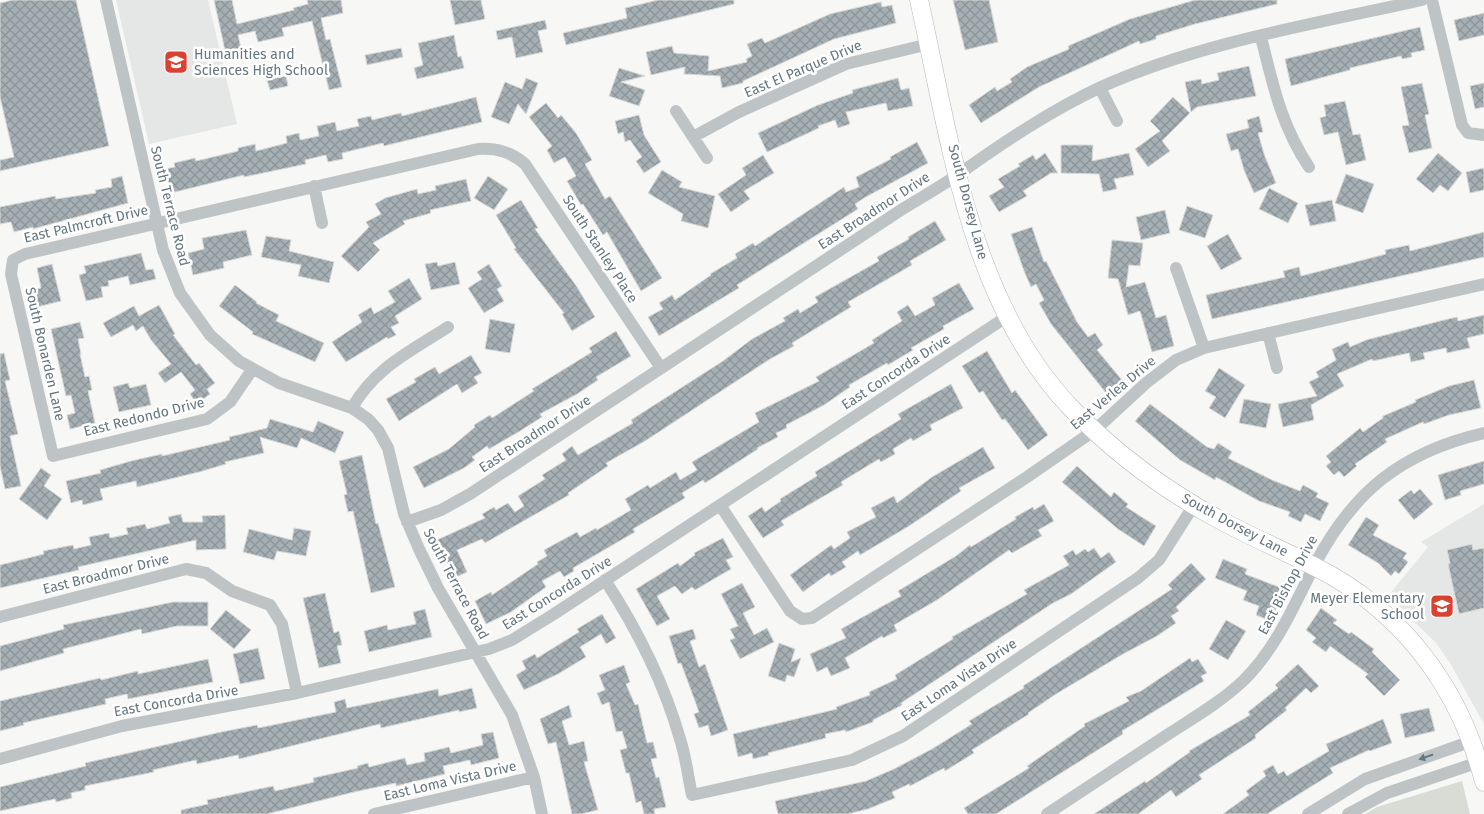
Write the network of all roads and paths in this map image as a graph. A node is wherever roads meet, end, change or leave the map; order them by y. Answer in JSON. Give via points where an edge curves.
{"nodes":[{"id":1,"x":106,"y":0,"type":"edge"},
{"id":2,"x":919,"y":0,"type":"edge"},
{"id":3,"x":1422,"y":0,"type":"edge"},
{"id":4,"x":1432,"y":0,"type":"edge"},
{"id":5,"x":1260,"y":37,"type":"junction"},
{"id":6,"x":929,"y":44,"type":"junction"},
{"id":7,"x":1100,"y":88,"type":"junction"},
{"id":8,"x":676,"y":111,"type":"dead end"},
{"id":9,"x":1117,"y":121,"type":"dead end"},
{"id":10,"x":1484,"y":134,"type":"edge"},
{"id":11,"x":693,"y":136,"type":"junction"},
{"id":12,"x":508,"y":152,"type":"joint"},
{"id":13,"x":707,"y":158,"type":"dead end"},
{"id":14,"x":1309,"y":167,"type":"dead end"},
{"id":15,"x":958,"y":175,"type":"junction"},
{"id":16,"x":314,"y":186,"type":"junction"},
{"id":17,"x":157,"y":223,"type":"junction"},
{"id":18,"x":322,"y":223,"type":"dead end"},
{"id":19,"x":13,"y":260,"type":"joint"},
{"id":20,"x":1176,"y":268,"type":"dead end"},
{"id":21,"x":1484,"y":284,"type":"edge"},
{"id":22,"x":1008,"y":316,"type":"junction"},
{"id":23,"x":448,"y":327,"type":"dead end"},
{"id":24,"x":1268,"y":333,"type":"junction"},
{"id":25,"x":1204,"y":348,"type":"junction"},
{"id":26,"x":660,"y":368,"type":"junction"},
{"id":27,"x":1277,"y":368,"type":"dead end"},
{"id":28,"x":252,"y":370,"type":"junction"},
{"id":29,"x":352,"y":408,"type":"junction"},
{"id":30,"x":1095,"y":430,"type":"junction"},
{"id":31,"x":1484,"y":433,"type":"edge"},
{"id":32,"x":53,"y":456,"type":"joint"},
{"id":33,"x":720,"y":505,"type":"junction"},
{"id":34,"x":1194,"y":505,"type":"junction"},
{"id":35,"x":407,"y":522,"type":"junction"},
{"id":36,"x":1314,"y":567,"type":"junction"},
{"id":37,"x":605,"y":580,"type":"junction"},
{"id":38,"x":0,"y":617,"type":"edge"},
{"id":39,"x":476,"y":652,"type":"junction"},
{"id":40,"x":297,"y":693,"type":"junction"},
{"id":41,"x":1472,"y":741,"type":"junction"},
{"id":42,"x":0,"y":759,"type":"edge"},
{"id":43,"x":1479,"y":762,"type":"junction"},
{"id":44,"x":534,"y":777,"type":"junction"},
{"id":45,"x":1484,"y":782,"type":"edge"},
{"id":46,"x":390,"y":812,"type":"edge"},
{"id":47,"x":374,"y":814,"type":"edge"},
{"id":48,"x":542,"y":814,"type":"edge"},
{"id":49,"x":1047,"y":814,"type":"edge"},
{"id":50,"x":1308,"y":814,"type":"edge"},
{"id":51,"x":1348,"y":814,"type":"edge"}],
"edges":[{"from":1,"to":17,"type":"street","name":"South Terrace Road"},
{"from":2,"to":6,"type":"street","name":"South Dorsey Lane"},
{"from":3,"to":5,"type":"street","name":"East Broadmor Drive"},
{"from":4,"to":10,"type":"street","via":[[1460,120],[1468,133]]},
{"from":5,"to":7,"type":"street","name":"East Broadmor Drive","via":[[1172,60]]},
{"from":5,"to":14,"type":"street","via":[[1282,118]]},
{"from":6,"to":11,"type":"street","name":"East El Parque Drive","via":[[846,64]]},
{"from":6,"to":15,"type":"street","name":"South Dorsey Lane"},
{"from":7,"to":9,"type":"street"},
{"from":7,"to":15,"type":"street","name":"East Broadmor Drive","via":[[1030,126]]},
{"from":8,"to":11,"type":"street"},
{"from":11,"to":13,"type":"street"},
{"from":12,"to":16,"type":"street","name":"East Palmcroft Drive","via":[[478,149]]},
{"from":12,"to":26,"type":"street","name":"South Stanley Place","via":[[531,172]]},
{"from":15,"to":22,"type":"street","name":"South Dorsey Lane","via":[[978,247]]},
{"from":15,"to":26,"type":"street","name":"East Broadmor Drive"},
{"from":16,"to":17,"type":"street","name":"East Palmcroft Drive"},
{"from":16,"to":18,"type":"street"},
{"from":17,"to":19,"type":"street","name":"East Palmcroft Drive","via":[[25,254]]},
{"from":17,"to":28,"type":"street","name":"South Terrace Road","via":[[168,265],[187,306],[218,344]]},
{"from":19,"to":32,"type":"street","name":"South Bonarden Lane","via":[[11,274]]},
{"from":20,"to":25,"type":"street"},
{"from":21,"to":24,"type":"street","name":"East Verlea Drive"},
{"from":22,"to":30,"type":"street","name":"South Dorsey Lane","via":[[1052,384]]},
{"from":22,"to":33,"type":"street","name":"East Concorda Drive"},
{"from":23,"to":29,"type":"street","via":[[378,374],[366,385]]},
{"from":24,"to":25,"type":"street","name":"East Verlea Drive"},
{"from":24,"to":27,"type":"street"},
{"from":25,"to":30,"type":"street","name":"East Verlea Drive","via":[[1176,360]]},
{"from":26,"to":35,"type":"street","name":"East Broadmor Drive","via":[[461,500]]},
{"from":28,"to":29,"type":"street","name":"South Terrace Road","via":[[279,383]]},
{"from":28,"to":32,"type":"street","name":"East Redondo Drive","via":[[230,402],[207,419]]},
{"from":29,"to":35,"type":"street","name":"South Terrace Road","via":[[373,424],[385,442]]},
{"from":30,"to":33,"type":"street","name":"East Verlea Drive","via":[[817,616],[802,619],[790,611]]},
{"from":30,"to":34,"type":"street","name":"South Dorsey Lane","via":[[1136,467]]},
{"from":31,"to":36,"type":"street","name":"East Bishop Drive","via":[[1432,448],[1384,476],[1351,508]]},
{"from":33,"to":37,"type":"street","name":"East Concorda Drive"},
{"from":34,"to":36,"type":"street","name":"South Dorsey Lane"},
{"from":34,"to":37,"type":"street","name":"East Loma Vista Drive","via":[[1160,560],[1138,578],[903,736],[852,760],[692,795],[681,740],[661,686],[635,631]]},
{"from":35,"to":39,"type":"street","name":"South Terrace Road","via":[[438,588]]},
{"from":36,"to":41,"type":"street","name":"South Dorsey Lane","via":[[1355,590],[1404,633],[1441,679],[1458,707]]},
{"from":36,"to":49,"type":"street","name":"East Bishop Drive","via":[[1278,639],[1244,680],[1209,708]]},
{"from":37,"to":39,"type":"street","name":"East Concorda Drive","via":[[522,635],[500,646]]},
{"from":38,"to":40,"type":"street","name":"East Broadmor Drive","via":[[186,569],[206,573],[232,591],[270,605],[282,624]]},
{"from":39,"to":40,"type":"street","name":"East Concorda Drive"},
{"from":39,"to":44,"type":"street","name":"South Terrace Road","via":[[512,715]]},
{"from":40,"to":42,"type":"street","name":"East Concorda Drive","via":[[144,721]]},
{"from":41,"to":43,"type":"street","name":"South Dorsey Lane"},
{"from":41,"to":50,"type":"street","one_way":true,"via":[[1365,779]]},
{"from":43,"to":45,"type":"street","name":"South Dorsey Lane"},
{"from":43,"to":51,"type":"street","via":[[1387,794]]},
{"from":44,"to":46,"type":"street","name":"East Loma Vista Drive"},
{"from":44,"to":48,"type":"street","name":"South Terrace Road"},
{"from":46,"to":47,"type":"street","name":"East Loma Vista Drive"}]}
